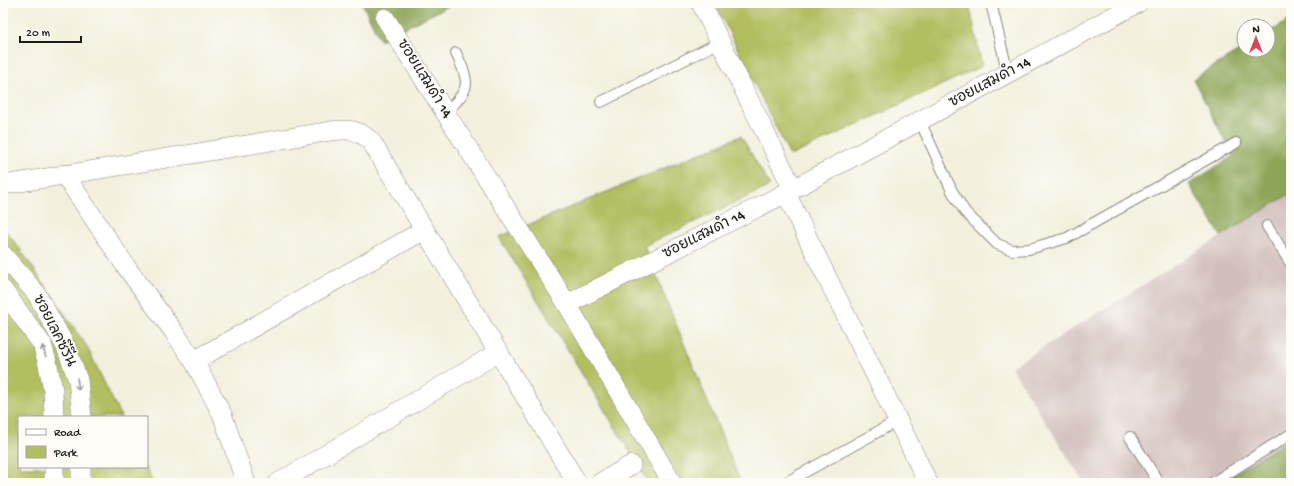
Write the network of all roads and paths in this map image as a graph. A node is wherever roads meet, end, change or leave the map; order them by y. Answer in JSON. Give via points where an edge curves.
{"nodes":[{"id":1,"x":701,"y":3,"type":"edge"},
{"id":2,"x":991,"y":3,"type":"edge"},
{"id":3,"x":1138,"y":3,"type":"edge"},
{"id":4,"x":385,"y":18,"type":"dead end"},
{"id":5,"x":720,"y":42,"type":"junction"},
{"id":6,"x":456,"y":53,"type":"dead end"},
{"id":7,"x":1008,"y":74,"type":"junction"},
{"id":8,"x":601,"y":102,"type":"dead end"},
{"id":9,"x":446,"y":114,"type":"junction"},
{"id":10,"x":920,"y":120,"type":"junction"},
{"id":11,"x":1236,"y":143,"type":"dead end"},
{"id":12,"x":64,"y":174,"type":"junction"},
{"id":13,"x":3,"y":185,"type":"edge"},
{"id":14,"x":790,"y":191,"type":"junction"},
{"id":15,"x":1267,"y":226,"type":"dead end"},
{"id":16,"x":424,"y":230,"type":"junction"},
{"id":17,"x":3,"y":255,"type":"edge"},
{"id":18,"x":1291,"y":264,"type":"edge"},
{"id":19,"x":3,"y":290,"type":"edge"},
{"id":20,"x":567,"y":304,"type":"junction"},
{"id":21,"x":499,"y":352,"type":"junction"},
{"id":22,"x":194,"y":361,"type":"junction"},
{"id":23,"x":54,"y":416,"type":"edge"},
{"id":24,"x":82,"y":416,"type":"edge"},
{"id":25,"x":899,"y":420,"type":"junction"},
{"id":26,"x":1291,"y":434,"type":"edge"},
{"id":27,"x":1130,"y":437,"type":"dead end"},
{"id":28,"x":631,"y":465,"type":"dead end"},
{"id":29,"x":54,"y":468,"type":"edge"},
{"id":30,"x":81,"y":468,"type":"edge"},
{"id":31,"x":54,"y":483,"type":"edge"},
{"id":32,"x":81,"y":483,"type":"edge"},
{"id":33,"x":246,"y":483,"type":"edge"},
{"id":34,"x":278,"y":483,"type":"edge"},
{"id":35,"x":577,"y":483,"type":"edge"},
{"id":36,"x":600,"y":483,"type":"edge"},
{"id":37,"x":672,"y":483,"type":"edge"},
{"id":38,"x":785,"y":483,"type":"edge"},
{"id":39,"x":928,"y":483,"type":"edge"},
{"id":40,"x":1159,"y":483,"type":"edge"},
{"id":41,"x":1212,"y":483,"type":"edge"}],
"edges":[{"from":1,"to":5,"type":"street"},
{"from":2,"to":7,"type":"lane"},
{"from":3,"to":7,"type":"street","name":"ซอยแสมดำ 14"},
{"from":4,"to":9,"type":"street","name":"ซอยแสมดำ 14"},
{"from":5,"to":8,"type":"lane"},
{"from":5,"to":14,"type":"street"},
{"from":6,"to":9,"type":"lane","via":[[465,74],[466,85],[463,95]]},
{"from":7,"to":10,"type":"street","name":"ซอยแสมดำ 14"},
{"from":9,"to":20,"type":"street","name":"ซอยแสมดำ 14"},
{"from":10,"to":11,"type":"lane","via":[[952,191],[965,212],[997,244],[1012,250],[1030,249],[1067,238]]},
{"from":10,"to":14,"type":"street","name":"ซอยแสมดำ 14"},
{"from":12,"to":13,"type":"street"},
{"from":12,"to":16,"type":"street","via":[[347,130],[361,133],[371,141]]},
{"from":12,"to":22,"type":"street"},
{"from":14,"to":20,"type":"street","name":"ซอยแสมดำ 14"},
{"from":14,"to":25,"type":"street","via":[[817,257]]},
{"from":15,"to":18,"type":"lane"},
{"from":16,"to":21,"type":"street"},
{"from":16,"to":22,"type":"street"},
{"from":17,"to":24,"type":"street","name":"ซอยเลคซีรีน","one_way":true,"via":[[36,293],[66,347],[78,380]]},
{"from":23,"to":19,"type":"street","name":"ซอยเลคซีรีน","one_way":true,"via":[[53,390],[42,344]]},
{"from":20,"to":37,"type":"street"},
{"from":21,"to":34,"type":"street"},
{"from":21,"to":35,"type":"street"},
{"from":22,"to":33,"type":"street","via":[[222,414]]},
{"from":25,"to":38,"type":"lane"},
{"from":25,"to":39,"type":"street"},
{"from":26,"to":41,"type":"lane"},
{"from":27,"to":40,"type":"lane"},
{"from":28,"to":36,"type":"street"},
{"from":29,"to":31,"type":"street"},
{"from":30,"to":32,"type":"street"}]}
